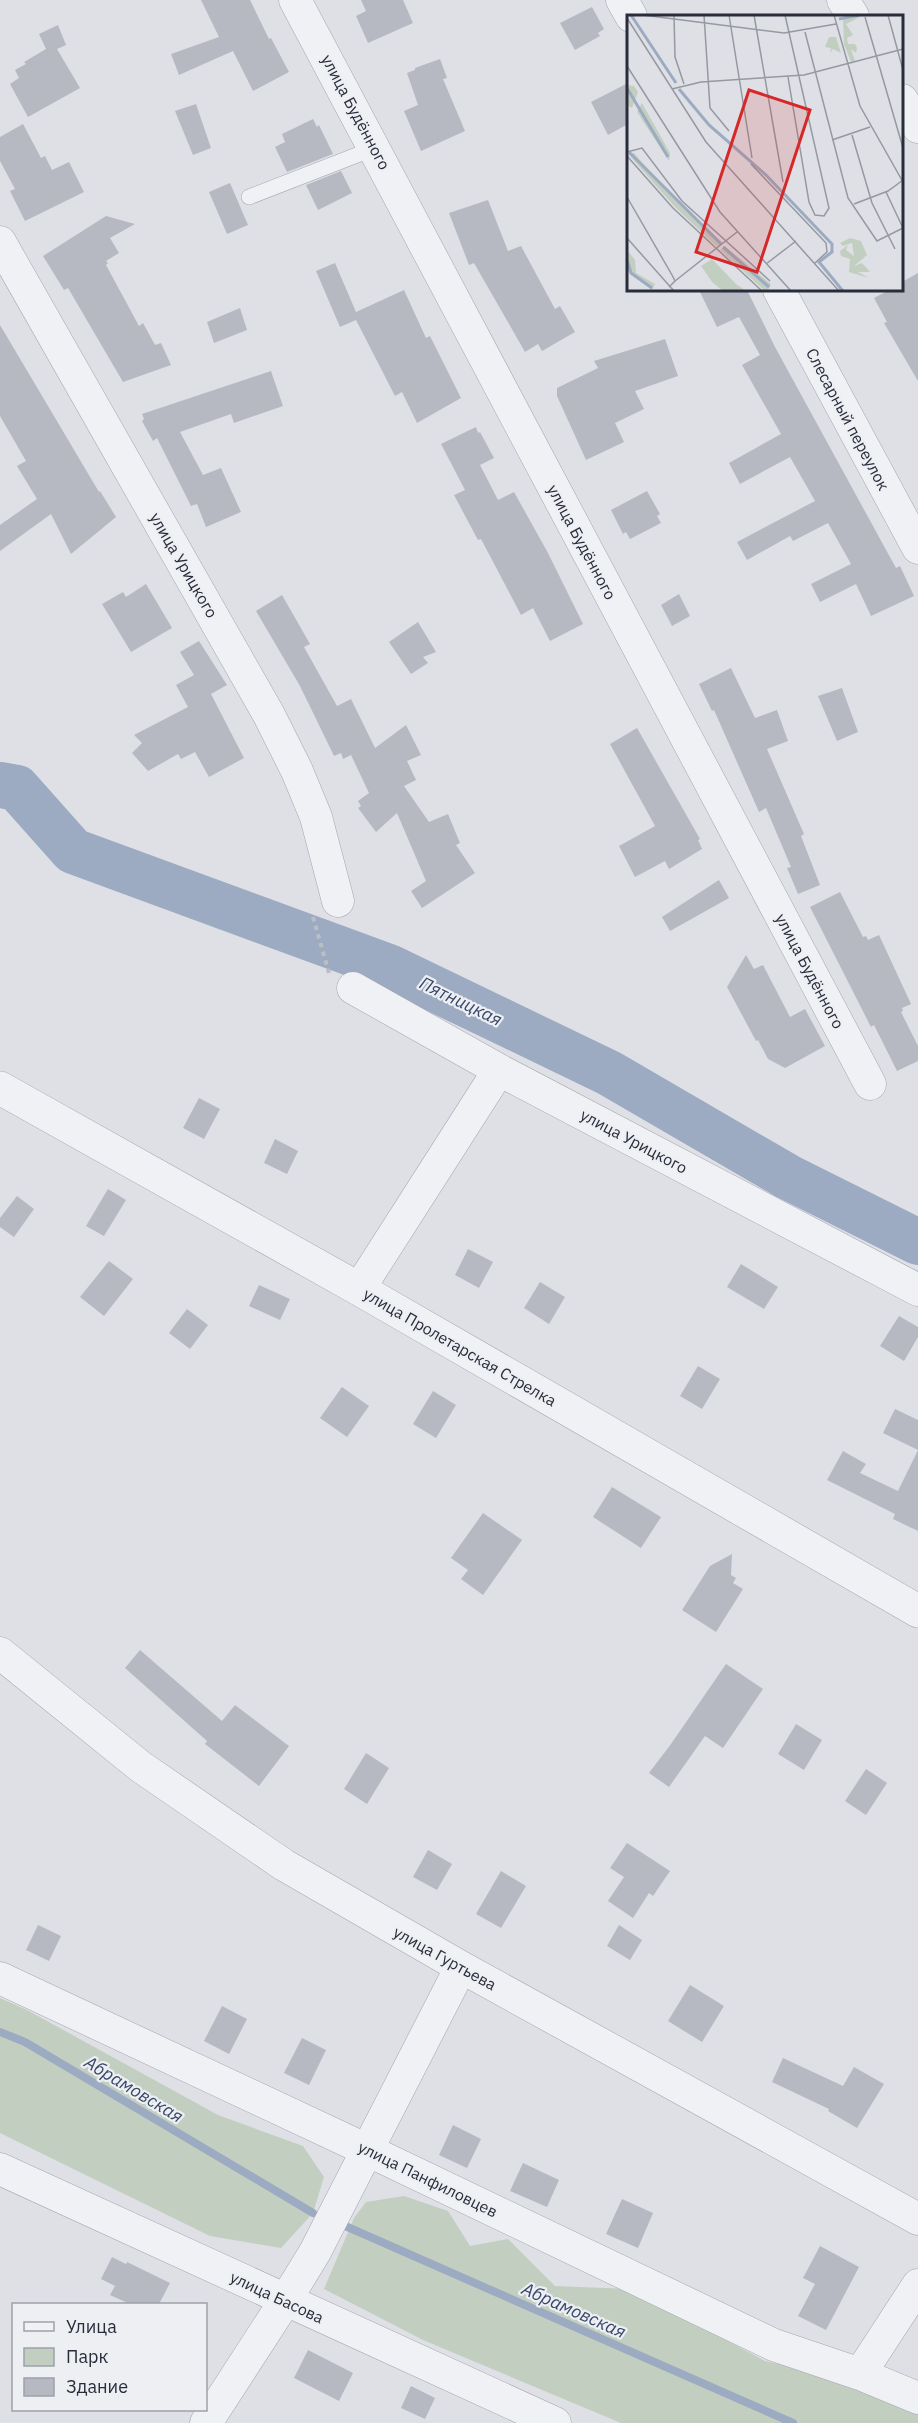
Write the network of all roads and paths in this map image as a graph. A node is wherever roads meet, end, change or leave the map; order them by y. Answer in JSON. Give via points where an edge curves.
{"nodes":[{"id":1,"x":295,"y":0,"type":"edge"},
{"id":2,"x":622,"y":0,"type":"edge"},
{"id":3,"x":843,"y":0,"type":"edge"},
{"id":4,"x":630,"y":15,"type":"edge"},
{"id":5,"x":852,"y":15,"type":"edge"},
{"id":6,"x":903,"y":101,"type":"edge"},
{"id":7,"x":918,"y":127,"type":"edge"},
{"id":8,"x":375,"y":148,"type":"junction"},
{"id":9,"x":249,"y":197,"type":"dead end"},
{"id":10,"x":0,"y":242,"type":"edge"},
{"id":11,"x":780,"y":291,"type":"edge"},
{"id":12,"x":918,"y":548,"type":"edge"},
{"id":13,"x":338,"y":901,"type":"dead end"},
{"id":14,"x":353,"y":988,"type":"dead end"},
{"id":15,"x":499,"y":1070,"type":"junction"},
{"id":16,"x":870,"y":1084,"type":"dead end"},
{"id":17,"x":0,"y":1088,"type":"edge"},
{"id":18,"x":359,"y":1289,"type":"junction"},
{"id":19,"x":918,"y":1290,"type":"edge"},
{"id":20,"x":918,"y":1611,"type":"edge"},
{"id":21,"x":0,"y":1653,"type":"edge"},
{"id":22,"x":461,"y":1967,"type":"junction"},
{"id":23,"x":0,"y":1978,"type":"edge"},
{"id":24,"x":367,"y":2150,"type":"junction"},
{"id":25,"x":0,"y":2169,"type":"edge"},
{"id":26,"x":918,"y":2219,"type":"edge"},
{"id":27,"x":918,"y":2285,"type":"edge"},
{"id":28,"x":285,"y":2301,"type":"junction"},
{"id":29,"x":860,"y":2374,"type":"junction"},
{"id":30,"x":918,"y":2398,"type":"edge"},
{"id":31,"x":206,"y":2423,"type":"edge"},
{"id":32,"x":555,"y":2423,"type":"edge"}],
"edges":[{"from":1,"to":8,"type":"street","name":"улица Будённого"},
{"from":2,"to":4,"type":"street"},
{"from":3,"to":5,"type":"street"},
{"from":6,"to":7,"type":"street"},
{"from":8,"to":9,"type":"lane"},
{"from":8,"to":16,"type":"street","name":"улица Будённого"},
{"from":10,"to":13,"type":"street","name":"улица Урицкого","via":[[269,715],[316,817]]},
{"from":11,"to":12,"type":"street","name":"Слесарный переулок"},
{"from":14,"to":15,"type":"street","name":"улица Урицкого"},
{"from":15,"to":18,"type":"street"},
{"from":15,"to":19,"type":"street","name":"улица Урицкого"},
{"from":17,"to":18,"type":"street","name":"улица Пролетарская Стрелка"},
{"from":18,"to":20,"type":"street","name":"улица Пролетарская Стрелка"},
{"from":21,"to":22,"type":"street","name":"улица Гуртьева","via":[[141,1767],[210,1816],[284,1865]]},
{"from":22,"to":24,"type":"street"},
{"from":22,"to":26,"type":"street","name":"улица Гуртьева"},
{"from":23,"to":24,"type":"street","name":"улица Панфиловцев"},
{"from":24,"to":28,"type":"street"},
{"from":24,"to":29,"type":"street","name":"улица Панфиловцев","via":[[774,2345]]},
{"from":25,"to":28,"type":"street","name":"улица Басова"},
{"from":27,"to":29,"type":"street"},
{"from":28,"to":31,"type":"street"},
{"from":28,"to":32,"type":"street","name":"улица Басова"},
{"from":29,"to":30,"type":"street","name":"улица Панфиловцев"}]}
